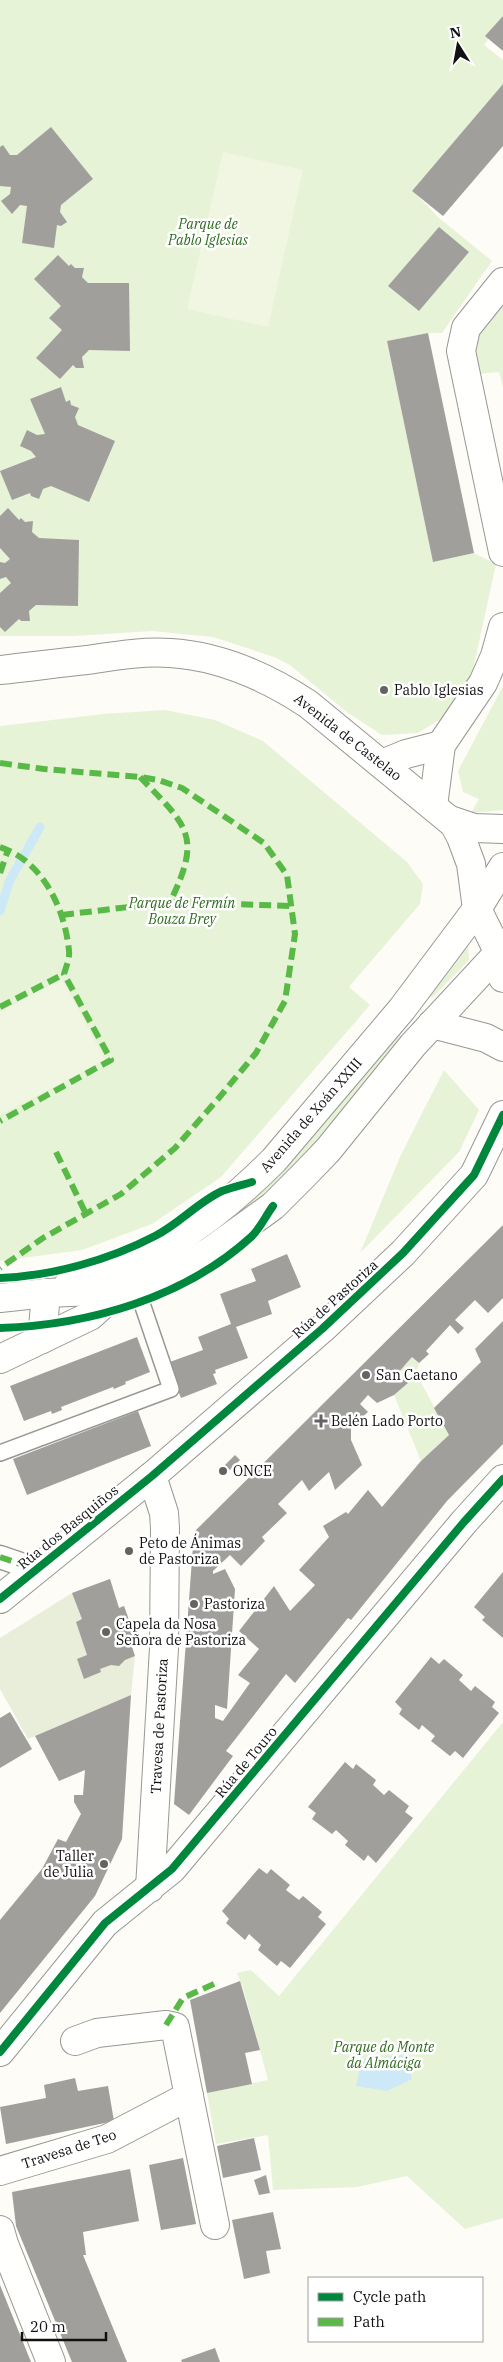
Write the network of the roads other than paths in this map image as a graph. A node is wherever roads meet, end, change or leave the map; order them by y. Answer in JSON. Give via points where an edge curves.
{"nodes":[{"id":1,"x":503,"y":282,"type":"edge"},
{"id":2,"x":503,"y":552,"type":"edge"},
{"id":3,"x":503,"y":628,"type":"edge"},
{"id":4,"x":0,"y":670,"type":"edge"},
{"id":5,"x":441,"y":745,"type":"junction"},
{"id":6,"x":382,"y":764,"type":"junction"},
{"id":7,"x":441,"y":813,"type":"junction"},
{"id":8,"x":503,"y":829,"type":"edge"},
{"id":9,"x":503,"y":867,"type":"edge"},
{"id":10,"x":477,"y":909,"type":"junction"},
{"id":11,"x":502,"y":953,"type":"edge"},
{"id":12,"x":432,"y":1024,"type":"junction"},
{"id":13,"x":503,"y":1047,"type":"edge"},
{"id":14,"x":503,"y":1115,"type":"edge"},
{"id":15,"x":503,"y":1160,"type":"edge"},
{"id":16,"x":474,"y":1175,"type":"junction"},
{"id":17,"x":128,"y":1288,"type":"junction"},
{"id":18,"x":46,"y":1293,"type":"junction"},
{"id":19,"x":0,"y":1298,"type":"edge"},
{"id":20,"x":42,"y":1339,"type":"junction"},
{"id":21,"x":0,"y":1358,"type":"edge"},
{"id":22,"x":0,"y":1452,"type":"edge"},
{"id":23,"x":152,"y":1476,"type":"junction"},
{"id":24,"x":503,"y":1479,"type":"edge"},
{"id":25,"x":0,"y":1557,"type":"edge"},
{"id":26,"x":35,"y":1569,"type":"junction"},
{"id":27,"x":0,"y":1599,"type":"edge"},
{"id":28,"x":150,"y":1888,"type":"junction"},
{"id":29,"x":75,"y":2041,"type":"dead end"},
{"id":30,"x":0,"y":2052,"type":"edge"},
{"id":31,"x":189,"y":2096,"type":"junction"},
{"id":32,"x":0,"y":2171,"type":"edge"},
{"id":33,"x":215,"y":2225,"type":"dead end"},
{"id":34,"x":0,"y":2230,"type":"edge"},
{"id":35,"x":51,"y":2362,"type":"edge"}],
"edges":[{"from":1,"to":2,"type":"street","via":[[466,328],[460,351]]},
{"from":3,"to":5,"type":"street","via":[[483,683]]},
{"from":4,"to":6,"type":"street","name":"Avenida de Castelao","via":[[132,654],[193,656],[248,671],[289,691]]},
{"from":5,"to":6,"type":"street"},
{"from":5,"to":7,"type":"street"},
{"from":6,"to":7,"type":"street","name":"Avenida de Castelao"},
{"from":7,"to":8,"type":"street","via":[[474,828]]},
{"from":7,"to":10,"type":"street","via":[[461,837],[471,864]]},
{"from":9,"to":10,"type":"street","name":"Avenida de Xoán XXIII"},
{"from":10,"to":11,"type":"street"},
{"from":10,"to":18,"type":"street","name":"Avenida de Xoán XXIII","via":[[402,1009],[252,1182],[203,1222],[172,1242]]},
{"from":11,"to":12,"type":"street","name":"Avenida de Xoán XXIII"},
{"from":12,"to":13,"type":"street","via":[[486,1038]]},
{"from":12,"to":17,"type":"street","name":"Avenida de Xoán XXIII","via":[[328,1150],[273,1206],[209,1252],[177,1270]]},
{"from":14,"to":16,"type":"street","name":"Rúa de Pastoriza"},
{"from":15,"to":16,"type":"street","name":"Rúa de Pastoriza"},
{"from":16,"to":23,"type":"street","name":"Rúa de Pastoriza","via":[[397,1259],[322,1329]]},
{"from":17,"to":18,"type":"street","name":"Avenida de Xoán XXIII"},
{"from":17,"to":20,"type":"street","via":[[90,1316]]},
{"from":17,"to":22,"type":"lane","via":[[171,1389]]},
{"from":18,"to":19,"type":"street","name":"Avenida de Xoán XXIII"},
{"from":18,"to":20,"type":"street"},
{"from":20,"to":21,"type":"street"},
{"from":23,"to":26,"type":"street","name":"Rúa dos Basquiños"},
{"from":23,"to":28,"type":"street","name":"Travesa de Pastoriza","via":[[164,1513],[165,1538],[164,1648]]},
{"from":24,"to":28,"type":"street","name":"Rúa de Touro","via":[[172,1869]]},
{"from":25,"to":26,"type":"street"},
{"from":26,"to":27,"type":"street","name":"Rúa dos Basquiños"},
{"from":28,"to":30,"type":"street","name":"Rúa de Touro","via":[[105,1923]]},
{"from":29,"to":31,"type":"street","via":[[97,2032],[166,2025],[175,2027]]},
{"from":31,"to":32,"type":"street","name":"Travesa de Teo","via":[[107,2139]]},
{"from":31,"to":33,"type":"street"},
{"from":34,"to":35,"type":"street"}]}
